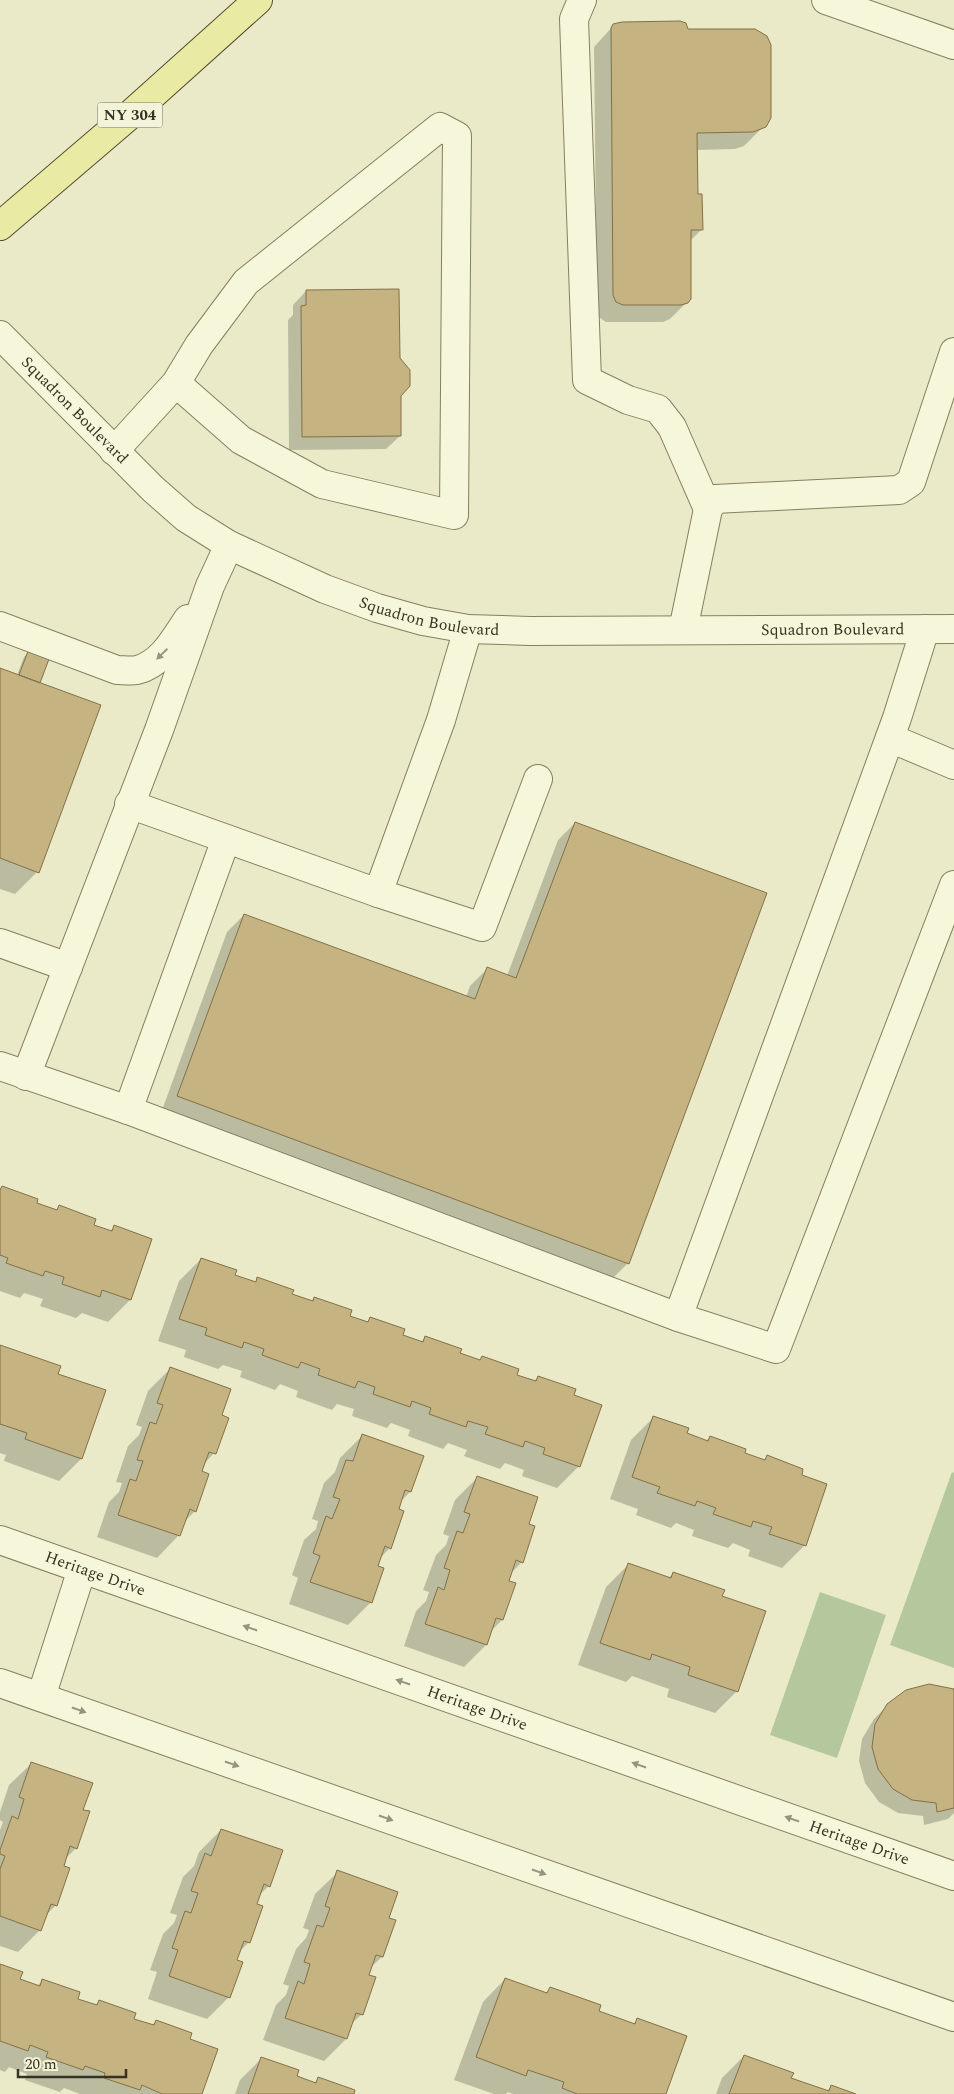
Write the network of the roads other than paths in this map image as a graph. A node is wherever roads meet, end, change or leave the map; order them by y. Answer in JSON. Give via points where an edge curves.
{"nodes":[{"id":1,"x":258,"y":0,"type":"edge"},
{"id":2,"x":582,"y":0,"type":"edge"},
{"id":3,"x":826,"y":0,"type":"edge"},
{"id":4,"x":954,"y":45,"type":"edge"},
{"id":5,"x":0,"y":226,"type":"edge"},
{"id":6,"x":0,"y":335,"type":"edge"},
{"id":7,"x":954,"y":352,"type":"edge"},
{"id":8,"x":176,"y":383,"type":"junction"},
{"id":9,"x":114,"y":451,"type":"junction"},
{"id":10,"x":708,"y":509,"type":"junction"},
{"id":11,"x":229,"y":545,"type":"junction"},
{"id":12,"x":210,"y":586,"type":"junction"},
{"id":13,"x":0,"y":626,"type":"edge"},
{"id":14,"x":925,"y":628,"type":"junction"},
{"id":15,"x":468,"y":629,"type":"junction"},
{"id":16,"x":954,"y":629,"type":"edge"},
{"id":17,"x":684,"y":630,"type":"junction"},
{"id":18,"x":890,"y":738,"type":"junction"},
{"id":19,"x":954,"y":765,"type":"edge"},
{"id":20,"x":538,"y":780,"type":"dead end"},
{"id":21,"x":129,"y":804,"type":"junction"},
{"id":22,"x":226,"y":839,"type":"junction"},
{"id":23,"x":954,"y":885,"type":"edge"},
{"id":24,"x":378,"y":892,"type":"junction"},
{"id":25,"x":0,"y":942,"type":"edge"},
{"id":26,"x":68,"y":967,"type":"junction"},
{"id":27,"x":0,"y":1066,"type":"edge"},
{"id":28,"x":26,"y":1076,"type":"junction"},
{"id":29,"x":128,"y":1110,"type":"junction"},
{"id":30,"x":678,"y":1317,"type":"junction"},
{"id":31,"x":0,"y":1540,"type":"edge"},
{"id":32,"x":82,"y":1569,"type":"junction"},
{"id":33,"x":0,"y":1683,"type":"edge"},
{"id":34,"x":41,"y":1697,"type":"junction"},
{"id":35,"x":954,"y":1876,"type":"edge"},
{"id":36,"x":954,"y":2017,"type":"edge"}],
"edges":[{"from":1,"to":5,"type":"main road","number":"NY 304"},
{"from":2,"to":10,"type":"street","via":[[574,19],[587,380],[628,400],[658,409],[672,427]]},
{"from":3,"to":4,"type":"street"},
{"from":6,"to":9,"type":"street","name":"Squadron Boulevard"},
{"from":7,"to":10,"type":"street","via":[[911,482],[899,490],[715,499]]},
{"from":8,"to":8,"type":"street","via":[[242,440],[322,484],[454,514],[457,136],[440,126],[246,282],[199,345]]},
{"from":8,"to":9,"type":"street"},
{"from":9,"to":11,"type":"street","name":"Squadron Boulevard","via":[[186,518]]},
{"from":10,"to":17,"type":"street"},
{"from":11,"to":12,"type":"street"},
{"from":11,"to":15,"type":"street","name":"Squadron Boulevard","via":[[325,589],[378,608]]},
{"from":12,"to":13,"type":"street","one_way":true,"via":[[166,650],[151,664],[136,670],[117,670]]},
{"from":12,"to":21,"type":"street"},
{"from":14,"to":16,"type":"street","name":"Squadron Boulevard"},
{"from":14,"to":17,"type":"street","name":"Squadron Boulevard"},
{"from":14,"to":18,"type":"street"},
{"from":15,"to":17,"type":"street","name":"Squadron Boulevard"},
{"from":15,"to":24,"type":"street","via":[[441,720]]},
{"from":18,"to":19,"type":"street"},
{"from":18,"to":30,"type":"street"},
{"from":20,"to":24,"type":"street","via":[[482,927]]},
{"from":21,"to":22,"type":"street"},
{"from":21,"to":26,"type":"street"},
{"from":22,"to":24,"type":"street"},
{"from":22,"to":29,"type":"street"},
{"from":23,"to":30,"type":"street","via":[[776,1349]]},
{"from":25,"to":26,"type":"street"},
{"from":26,"to":28,"type":"street"},
{"from":27,"to":28,"type":"street"},
{"from":28,"to":29,"type":"street"},
{"from":29,"to":30,"type":"street"},
{"from":31,"to":32,"type":"street","name":"Heritage Drive"},
{"from":32,"to":34,"type":"street"},
{"from":35,"to":32,"type":"street","name":"Heritage Drive","one_way":true},
{"from":33,"to":34,"type":"street"},
{"from":34,"to":36,"type":"street","one_way":true}]}
